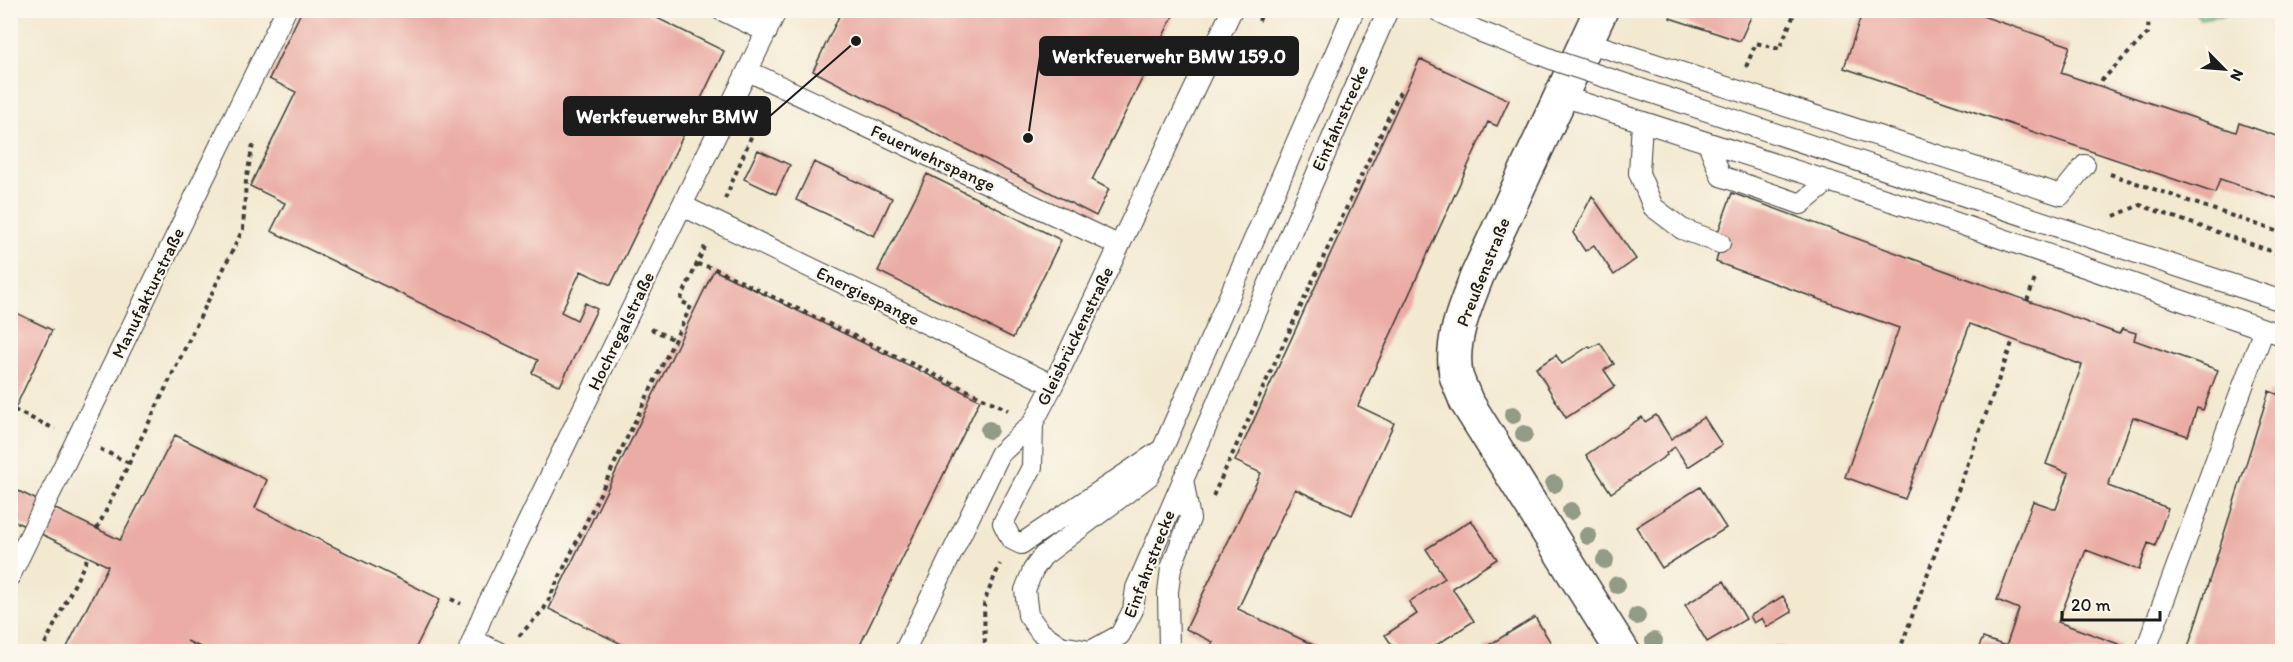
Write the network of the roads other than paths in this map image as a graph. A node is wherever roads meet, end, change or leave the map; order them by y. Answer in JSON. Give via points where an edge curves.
{"nodes":[{"id":1,"x":286,"y":10,"type":"edge"},
{"id":2,"x":722,"y":10,"type":"edge"},
{"id":3,"x":777,"y":10,"type":"edge"},
{"id":4,"x":1232,"y":10,"type":"edge"},
{"id":5,"x":1354,"y":10,"type":"edge"},
{"id":6,"x":1388,"y":10,"type":"edge"},
{"id":7,"x":1436,"y":10,"type":"edge"},
{"id":8,"x":1601,"y":10,"type":"edge"},
{"id":9,"x":767,"y":33,"type":"junction"},
{"id":10,"x":1587,"y":42,"type":"junction"},
{"id":11,"x":748,"y":71,"type":"junction"},
{"id":12,"x":1562,"y":96,"type":"junction"},
{"id":13,"x":1642,"y":122,"type":"junction"},
{"id":14,"x":1708,"y":143,"type":"junction"},
{"id":15,"x":2085,"y":165,"type":"road end"},
{"id":16,"x":1829,"y":181,"type":"junction"},
{"id":17,"x":683,"y":206,"type":"junction"},
{"id":18,"x":1720,"y":243,"type":"dead end"},
{"id":19,"x":1118,"y":245,"type":"junction"},
{"id":20,"x":2283,"y":301,"type":"edge"},
{"id":21,"x":2264,"y":329,"type":"junction"},
{"id":22,"x":2283,"y":335,"type":"edge"},
{"id":23,"x":1053,"y":385,"type":"junction"},
{"id":24,"x":1033,"y":423,"type":"junction"},
{"id":25,"x":1163,"y":448,"type":"junction"},
{"id":26,"x":1183,"y":479,"type":"junction"},
{"id":27,"x":10,"y":576,"type":"edge"},
{"id":28,"x":470,"y":646,"type":"edge"},
{"id":29,"x":506,"y":647,"type":"edge"},
{"id":30,"x":904,"y":651,"type":"edge"},
{"id":31,"x":1169,"y":651,"type":"edge"},
{"id":32,"x":1623,"y":651,"type":"edge"},
{"id":33,"x":2145,"y":651,"type":"edge"}],
"edges":[{"from":1,"to":27,"type":"lane","name":"Manufakturstraße"},
{"from":2,"to":9,"type":"lane"},
{"from":3,"to":9,"type":"lane","name":"Hochregalstraße"},
{"from":4,"to":19,"type":"lane","name":"Gleisbrückenstraße"},
{"from":5,"to":25,"type":"lane","name":"Einfahrstrecke"},
{"from":6,"to":26,"type":"lane","name":"Einfahrstrecke"},
{"from":7,"to":20,"type":"lane","bridge":true,"via":[[1559,62]]},
{"from":8,"to":10,"type":"street","name":"Preußenstraße"},
{"from":9,"to":11,"type":"lane","name":"Hochregalstraße"},
{"from":10,"to":12,"type":"street","name":"Preußenstraße"},
{"from":10,"to":15,"type":"lane","via":[[2061,195]]},
{"from":11,"to":17,"type":"lane","name":"Hochregalstraße"},
{"from":11,"to":19,"type":"lane","name":"Feuerwehrspange"},
{"from":12,"to":13,"type":"lane"},
{"from":12,"to":32,"type":"street","name":"Preußenstraße","via":[[1462,313],[1454,350],[1456,376],[1466,401]]},
{"from":13,"to":14,"type":"lane"},
{"from":13,"to":18,"type":"lane","via":[[1639,173],[1653,207],[1682,229]]},
{"from":14,"to":16,"type":"lane"},
{"from":14,"to":16,"type":"lane","via":[[1721,176],[1801,204]]},
{"from":16,"to":21,"type":"lane"},
{"from":17,"to":23,"type":"lane","name":"Energiespange"},
{"from":17,"to":28,"type":"lane","name":"Hochregalstraße"},
{"from":19,"to":23,"type":"lane","name":"Gleisbrückenstraße"},
{"from":21,"to":22,"type":"lane"},
{"from":21,"to":33,"type":"lane"},
{"from":23,"to":24,"type":"lane","name":"Gleisbrückenstraße"},
{"from":24,"to":25,"type":"lane","via":[[1032,466],[1003,523],[1011,539],[1021,544]]},
{"from":24,"to":30,"type":"lane","name":"Gleisbrückenstraße","via":[[1000,454]]},
{"from":25,"to":26,"type":"lane","name":"Einfahrstrecke","via":[[1149,476],[1042,556],[1025,590],[1028,615],[1040,632],[1061,646],[1091,651],[1120,635]]},
{"from":26,"to":31,"type":"lane","via":[[1190,519],[1171,568]]},
{"from":28,"to":29,"type":"lane"}]}
